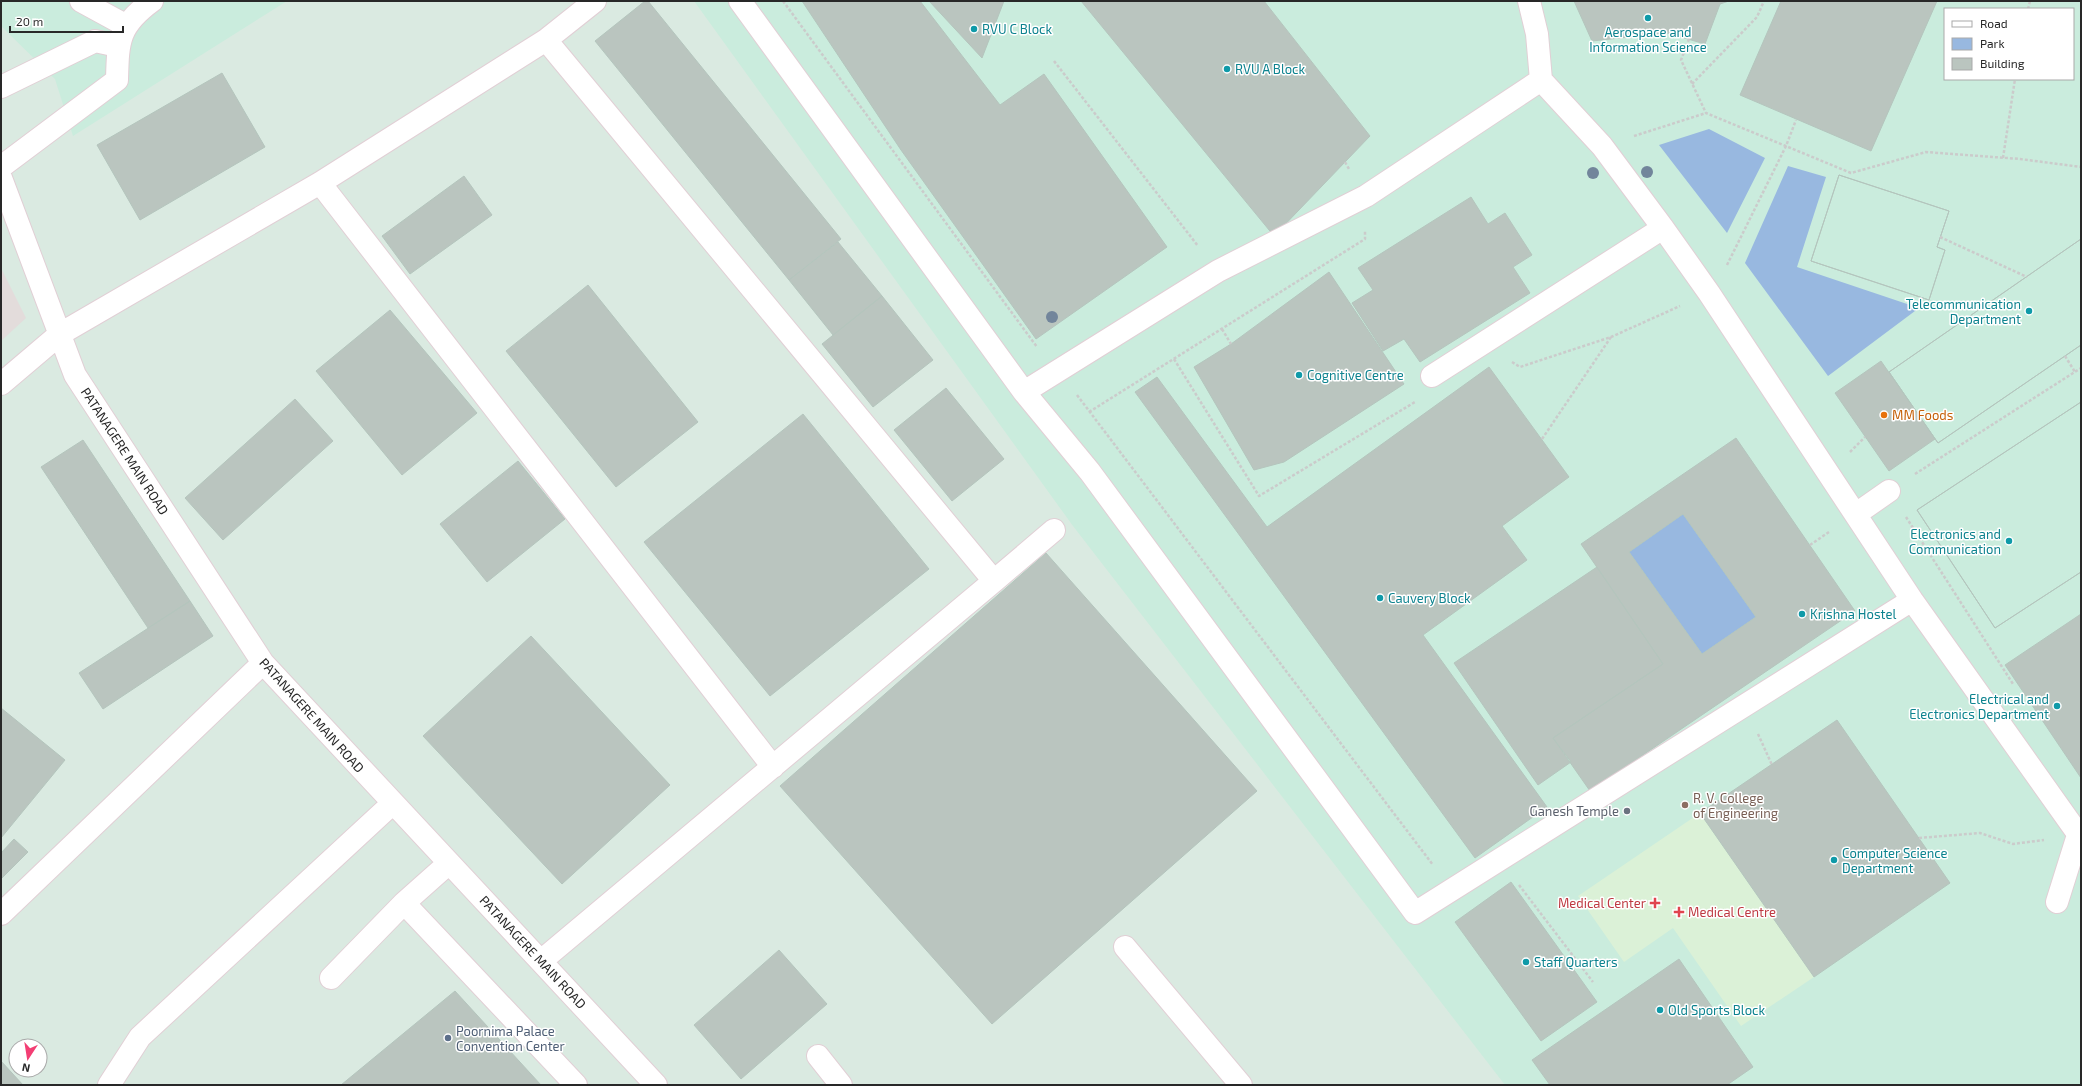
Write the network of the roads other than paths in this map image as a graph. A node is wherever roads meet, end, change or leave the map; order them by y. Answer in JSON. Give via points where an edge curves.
{"nodes":[{"id":1,"x":81,"y":1,"type":"edge"},
{"id":2,"x":152,"y":1,"type":"edge"},
{"id":3,"x":595,"y":1,"type":"edge"},
{"id":4,"x":740,"y":1,"type":"edge"},
{"id":5,"x":1529,"y":1,"type":"edge"},
{"id":6,"x":125,"y":26,"type":"junction"},
{"id":7,"x":546,"y":40,"type":"junction"},
{"id":8,"x":118,"y":46,"type":"junction"},
{"id":9,"x":1541,"y":80,"type":"junction"},
{"id":10,"x":1,"y":87,"type":"edge"},
{"id":11,"x":1,"y":167,"type":"edge"},
{"id":12,"x":1,"y":178,"type":"edge"},
{"id":13,"x":320,"y":183,"type":"junction"},
{"id":14,"x":1663,"y":228,"type":"junction"},
{"id":15,"x":60,"y":334,"type":"junction"},
{"id":16,"x":1432,"y":376,"type":"dead end"},
{"id":17,"x":1,"y":384,"type":"edge"},
{"id":18,"x":1024,"y":392,"type":"junction"},
{"id":19,"x":1889,"y":491,"type":"road end"},
{"id":20,"x":1856,"y":514,"type":"junction"},
{"id":21,"x":1054,"y":530,"type":"dead end"},
{"id":22,"x":994,"y":581,"type":"junction"},
{"id":23,"x":1912,"y":600,"type":"junction"},
{"id":24,"x":263,"y":664,"type":"junction"},
{"id":25,"x":773,"y":767,"type":"junction"},
{"id":26,"x":394,"y":803,"type":"junction"},
{"id":27,"x":2080,"y":837,"type":"edge"},
{"id":28,"x":450,"y":863,"type":"junction"},
{"id":29,"x":2057,"y":902,"type":"dead end"},
{"id":30,"x":404,"y":903,"type":"junction"},
{"id":31,"x":1,"y":914,"type":"edge"},
{"id":32,"x":1126,"y":947,"type":"dead end"},
{"id":33,"x":541,"y":961,"type":"junction"},
{"id":34,"x":331,"y":978,"type":"dead end"},
{"id":35,"x":818,"y":1056,"type":"dead end"},
{"id":36,"x":109,"y":1085,"type":"edge"},
{"id":37,"x":576,"y":1085,"type":"edge"},
{"id":38,"x":656,"y":1085,"type":"edge"},
{"id":39,"x":841,"y":1085,"type":"edge"},
{"id":40,"x":1241,"y":1085,"type":"edge"}],
"edges":[{"from":1,"to":6,"type":"street"},
{"from":2,"to":6,"type":"street"},
{"from":3,"to":7,"type":"street"},
{"from":4,"to":18,"type":"street"},
{"from":5,"to":9,"type":"street","via":[[1537,34]]},
{"from":6,"to":8,"type":"street"},
{"from":7,"to":13,"type":"street"},
{"from":7,"to":22,"type":"street"},
{"from":8,"to":10,"type":"street","via":[[95,41]]},
{"from":8,"to":11,"type":"street","via":[[117,80]]},
{"from":9,"to":14,"type":"street","via":[[1602,146]]},
{"from":9,"to":18,"type":"street","via":[[1366,196],[1218,271]]},
{"from":12,"to":15,"type":"street","name":"PATANAGERE MAIN ROAD"},
{"from":13,"to":15,"type":"street"},
{"from":13,"to":25,"type":"street"},
{"from":14,"to":16,"type":"street"},
{"from":14,"to":20,"type":"street"},
{"from":15,"to":17,"type":"street"},
{"from":15,"to":24,"type":"street","name":"PATANAGERE MAIN ROAD","via":[[76,375]]},
{"from":18,"to":23,"type":"street","via":[[1094,479],[1416,914]]},
{"from":19,"to":20,"type":"street"},
{"from":20,"to":23,"type":"street"},
{"from":21,"to":22,"type":"street"},
{"from":22,"to":25,"type":"street"},
{"from":23,"to":27,"type":"street"},
{"from":24,"to":26,"type":"street","name":"PATANAGERE MAIN ROAD"},
{"from":24,"to":31,"type":"street"},
{"from":25,"to":33,"type":"street"},
{"from":26,"to":28,"type":"street","name":"PATANAGERE MAIN ROAD"},
{"from":26,"to":36,"type":"street","via":[[140,1037]]},
{"from":27,"to":29,"type":"street"},
{"from":28,"to":30,"type":"street"},
{"from":28,"to":33,"type":"street","name":"PATANAGERE MAIN ROAD"},
{"from":30,"to":34,"type":"street"},
{"from":30,"to":37,"type":"street"},
{"from":32,"to":40,"type":"street"},
{"from":33,"to":38,"type":"street","name":"PATANAGERE MAIN ROAD"},
{"from":35,"to":39,"type":"street"}]}
